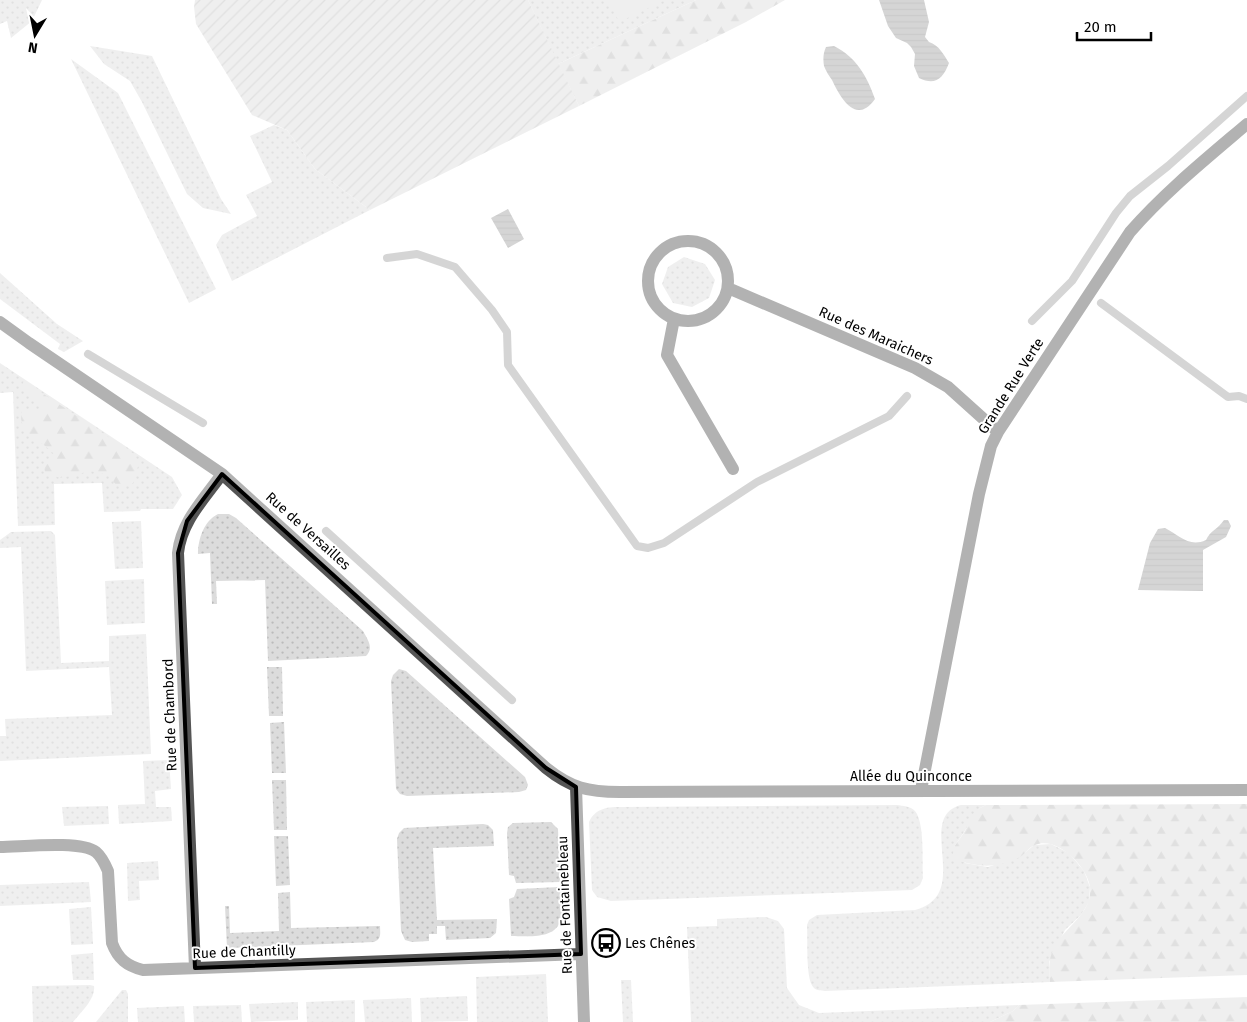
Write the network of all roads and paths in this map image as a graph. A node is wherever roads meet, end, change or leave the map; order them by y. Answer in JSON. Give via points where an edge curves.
{"nodes":[{"id":1,"x":1247,"y":124,"type":"edge"},
{"id":2,"x":728,"y":288,"type":"junction"},
{"id":3,"x":674,"y":319,"type":"junction"},
{"id":4,"x":0,"y":322,"type":"edge"},
{"id":5,"x":998,"y":432,"type":"junction"},
{"id":6,"x":733,"y":469,"type":"dead end"},
{"id":7,"x":222,"y":474,"type":"junction"},
{"id":8,"x":576,"y":787,"type":"junction"},
{"id":9,"x":922,"y":790,"type":"junction"},
{"id":10,"x":1247,"y":790,"type":"edge"},
{"id":11,"x":0,"y":847,"type":"edge"},
{"id":12,"x":581,"y":954,"type":"junction"},
{"id":13,"x":195,"y":968,"type":"junction"},
{"id":14,"x":584,"y":1022,"type":"edge"}],
"edges":[{"from":1,"to":5,"type":"street","name":"Grande Rue Verte","via":[[1130,232]]},
{"from":2,"to":3,"type":"street","via":[[721,304],[708,316],[692,321]]},
{"from":2,"to":3,"type":"street","via":[[722,259],[707,245],[687,241],[668,246],[660,252],[649,270],[648,290],[658,308]]},
{"from":2,"to":5,"type":"street","name":"Rue des Maraichers","via":[[915,368],[948,387]]},
{"from":3,"to":6,"type":"street","via":[[667,355]]},
{"from":4,"to":7,"type":"street","name":"Rue de Versailles"},
{"from":5,"to":9,"type":"street","name":"Grande Rue Verte","via":[[991,446],[982,484]]},
{"from":7,"to":8,"type":"street","name":"Rue de Versailles","via":[[546,768]]},
{"from":7,"to":13,"type":"street","name":"Rue de Chambord","via":[[187,522],[178,554]]},
{"from":8,"to":9,"type":"street","name":"Allée du Quinconce","via":[[595,792]]},
{"from":8,"to":12,"type":"street","name":"Rue de Fontainebleau"},
{"from":9,"to":10,"type":"street","name":"Allée du Quinconce"},
{"from":11,"to":13,"type":"street","name":"Rue de Chantilly","via":[[70,845],[83,846],[95,852],[108,871],[112,943],[120,957],[132,967],[143,970]]},
{"from":12,"to":13,"type":"street","name":"Rue de Chantilly"},
{"from":12,"to":14,"type":"street","name":"Rue de Fontainebleau"}]}
